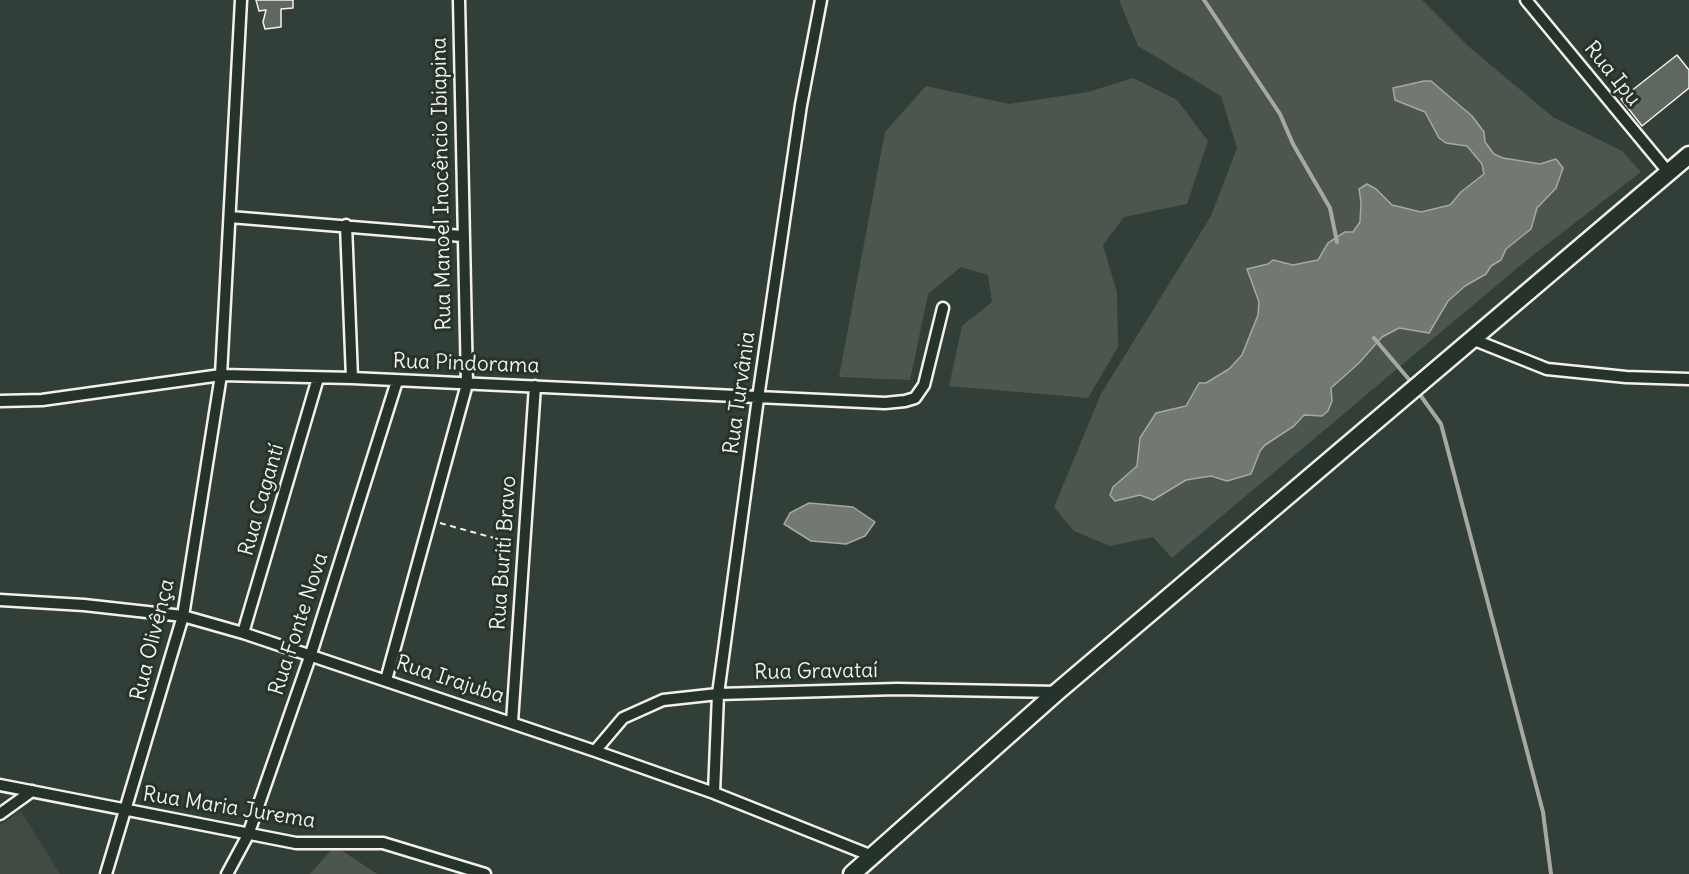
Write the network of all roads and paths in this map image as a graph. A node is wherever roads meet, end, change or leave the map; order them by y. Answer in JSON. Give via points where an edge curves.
{"nodes":[{"id":1,"x":241,"y":0,"type":"edge"},
{"id":2,"x":459,"y":0,"type":"edge"},
{"id":3,"x":820,"y":0,"type":"edge"},
{"id":4,"x":1526,"y":0,"type":"edge"},
{"id":5,"x":1689,"y":155,"type":"edge"},
{"id":6,"x":1669,"y":173,"type":"junction"},
{"id":7,"x":230,"y":217,"type":"junction"},
{"id":8,"x":346,"y":225,"type":"junction"},
{"id":9,"x":462,"y":237,"type":"junction"},
{"id":10,"x":943,"y":308,"type":"dead end"},
{"id":11,"x":1472,"y":339,"type":"junction"},
{"id":12,"x":221,"y":375,"type":"junction"},
{"id":13,"x":318,"y":378,"type":"junction"},
{"id":14,"x":352,"y":378,"type":"junction"},
{"id":15,"x":1689,"y":379,"type":"edge"},
{"id":16,"x":397,"y":381,"type":"junction"},
{"id":17,"x":466,"y":384,"type":"junction"},
{"id":18,"x":535,"y":386,"type":"junction"},
{"id":19,"x":758,"y":398,"type":"junction"},
{"id":20,"x":0,"y":401,"type":"edge"},
{"id":21,"x":430,"y":520,"type":"junction"},
{"id":22,"x":524,"y":546,"type":"junction"},
{"id":23,"x":0,"y":600,"type":"edge"},
{"id":24,"x":183,"y":616,"type":"junction"},
{"id":25,"x":243,"y":633,"type":"junction"},
{"id":26,"x":311,"y":654,"type":"junction"},
{"id":27,"x":386,"y":680,"type":"junction"},
{"id":28,"x":1057,"y":692,"type":"junction"},
{"id":29,"x":718,"y":694,"type":"junction"},
{"id":30,"x":512,"y":722,"type":"junction"},
{"id":31,"x":595,"y":751,"type":"junction"},
{"id":32,"x":0,"y":785,"type":"edge"},
{"id":33,"x":32,"y":792,"type":"junction"},
{"id":34,"x":714,"y":794,"type":"junction"},
{"id":35,"x":125,"y":810,"type":"junction"},
{"id":36,"x":0,"y":814,"type":"edge"},
{"id":37,"x":248,"y":835,"type":"junction"},
{"id":38,"x":873,"y":856,"type":"junction"},
{"id":39,"x":106,"y":874,"type":"edge"},
{"id":40,"x":228,"y":874,"type":"edge"},
{"id":41,"x":485,"y":874,"type":"edge"},
{"id":42,"x":852,"y":874,"type":"edge"}],
"edges":[{"from":1,"to":7,"type":"street","name":"Rua Olivênça"},
{"from":2,"to":9,"type":"street","name":"Rua Manoel Inocêncio Ibiapina"},
{"from":3,"to":19,"type":"street","name":"Rua Turvânia"},
{"from":4,"to":6,"type":"street","name":"Rua Ipu"},
{"from":5,"to":6,"type":"main road"},
{"from":6,"to":11,"type":"main road"},
{"from":7,"to":8,"type":"street"},
{"from":7,"to":12,"type":"street","name":"Rua Olivênça"},
{"from":8,"to":9,"type":"street"},
{"from":8,"to":14,"type":"street"},
{"from":9,"to":17,"type":"street","name":"Rua Manoel Inocêncio Ibiapina"},
{"from":10,"to":19,"type":"street","name":"Rua Pindorama","via":[[924,385],[915,398],[895,402]]},
{"from":11,"to":15,"type":"street","via":[[1547,369]]},
{"from":11,"to":28,"type":"main road"},
{"from":12,"to":13,"type":"street","name":"Rua Pindorama"},
{"from":12,"to":20,"type":"street","name":"Rua Pindorama","via":[[42,400]]},
{"from":12,"to":24,"type":"street","name":"Rua Olivênça"},
{"from":13,"to":14,"type":"street","name":"Rua Pindorama"},
{"from":13,"to":25,"type":"street","name":"Rua Cagantí"},
{"from":14,"to":16,"type":"street","name":"Rua Pindorama"},
{"from":16,"to":17,"type":"street","name":"Rua Pindorama"},
{"from":16,"to":26,"type":"street","name":"Rua Fonte Nova"},
{"from":17,"to":18,"type":"street","name":"Rua Pindorama"},
{"from":17,"to":21,"type":"street","name":"Rua Manoel Inocêncio Ibiapina"},
{"from":18,"to":19,"type":"street","name":"Rua Pindorama"},
{"from":18,"to":22,"type":"street","name":"Rua Buriti Bravo"},
{"from":19,"to":29,"type":"street","name":"Rua Turvânia"},
{"from":21,"to":22,"type":"path"},
{"from":21,"to":27,"type":"street","name":"Rua Manoel Inocêncio Ibiapina"},
{"from":22,"to":30,"type":"street","name":"Rua Buriti Bravo"},
{"from":23,"to":24,"type":"street","name":"Rua Irajuba"},
{"from":24,"to":25,"type":"street","name":"Rua Irajuba"},
{"from":24,"to":35,"type":"street","name":"Rua Olivênça"},
{"from":25,"to":26,"type":"street","name":"Rua Irajuba"},
{"from":26,"to":27,"type":"street","name":"Rua Irajuba"},
{"from":26,"to":37,"type":"street","name":"Rua Fonte Nova"},
{"from":27,"to":30,"type":"street","name":"Rua Irajuba"},
{"from":28,"to":29,"type":"street","name":"Rua Gravataí","via":[[897,689]]},
{"from":28,"to":38,"type":"main road"},
{"from":29,"to":31,"type":"street","name":"Rua Gravataí","via":[[663,700],[640,708],[622,718]]},
{"from":29,"to":34,"type":"street","name":"Rua Turvânia"},
{"from":30,"to":31,"type":"street","name":"Rua Irajuba"},
{"from":31,"to":34,"type":"street","name":"Rua Irajuba"},
{"from":32,"to":33,"type":"street","name":"Rua Maria Jurema"},
{"from":33,"to":35,"type":"street","name":"Rua Maria Jurema"},
{"from":33,"to":36,"type":"street"},
{"from":34,"to":38,"type":"street","name":"Rua Irajuba"},
{"from":35,"to":37,"type":"street","name":"Rua Maria Jurema"},
{"from":35,"to":39,"type":"street","name":"Rua Olivênça"},
{"from":37,"to":40,"type":"street","name":"Rua Fonte Nova"},
{"from":37,"to":41,"type":"street","name":"Rua Maria Jurema","via":[[296,843],[383,843]]},
{"from":38,"to":42,"type":"main road"}]}
